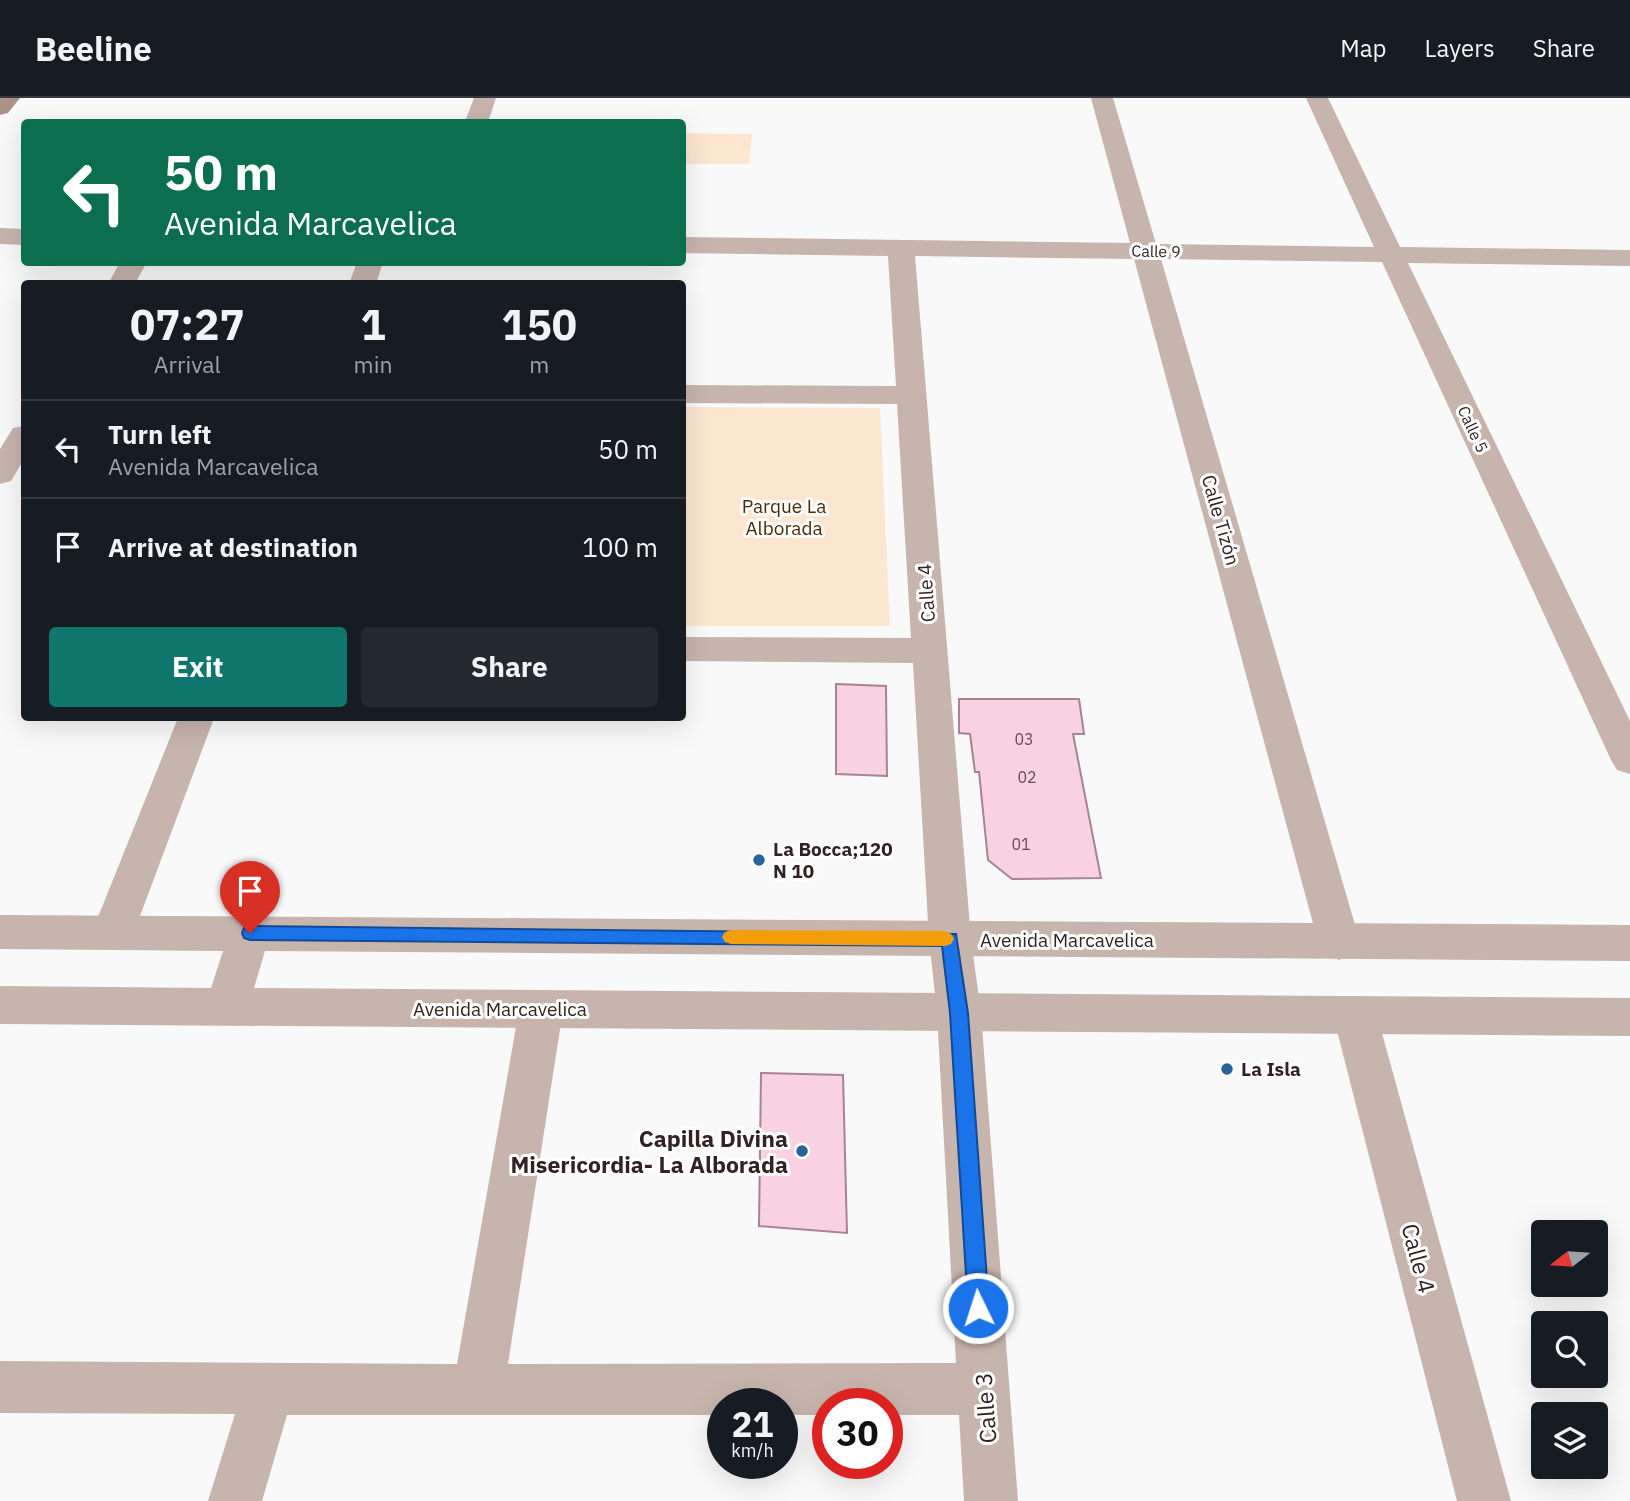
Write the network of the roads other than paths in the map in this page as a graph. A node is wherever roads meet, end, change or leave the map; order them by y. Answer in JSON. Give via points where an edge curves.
{"nodes":[{"id":1,"x":9,"y":98,"type":"edge"},
{"id":2,"x":485,"y":98,"type":"edge"},
{"id":3,"x":1102,"y":98,"type":"edge"},
{"id":4,"x":1317,"y":98,"type":"edge"},
{"id":5,"x":0,"y":108,"type":"edge"},
{"id":6,"x":478,"y":119,"type":"edge"},
{"id":7,"x":0,"y":236,"type":"edge"},
{"id":8,"x":21,"y":236,"type":"edge"},
{"id":9,"x":686,"y":245,"type":"edge"},
{"id":10,"x":901,"y":248,"type":"junction"},
{"id":11,"x":1145,"y":251,"type":"junction"},
{"id":12,"x":1390,"y":254,"type":"junction"},
{"id":13,"x":1630,"y":258,"type":"edge"},
{"id":14,"x":686,"y":394,"type":"edge"},
{"id":15,"x":912,"y":396,"type":"junction"},
{"id":16,"x":21,"y":440,"type":"edge"},
{"id":17,"x":0,"y":474,"type":"edge"},
{"id":18,"x":686,"y":649,"type":"edge"},
{"id":19,"x":930,"y":651,"type":"junction"},
{"id":20,"x":195,"y":721,"type":"edge"},
{"id":21,"x":1630,"y":760,"type":"edge"},
{"id":22,"x":0,"y":932,"type":"edge"},
{"id":23,"x":113,"y":932,"type":"junction"},
{"id":24,"x":250,"y":933,"type":"junction"},
{"id":25,"x":950,"y":939,"type":"junction"},
{"id":26,"x":1339,"y":942,"type":"junction"},
{"id":27,"x":1630,"y":943,"type":"edge"},
{"id":28,"x":0,"y":1005,"type":"edge"},
{"id":29,"x":226,"y":1007,"type":"junction"},
{"id":30,"x":541,"y":1010,"type":"junction"},
{"id":31,"x":959,"y":1013,"type":"junction"},
{"id":32,"x":1355,"y":1015,"type":"junction"},
{"id":33,"x":1630,"y":1017,"type":"edge"},
{"id":34,"x":0,"y":1387,"type":"edge"},
{"id":35,"x":269,"y":1389,"type":"junction"},
{"id":36,"x":984,"y":1389,"type":"junction"},
{"id":37,"x":478,"y":1390,"type":"junction"},
{"id":38,"x":235,"y":1501,"type":"edge"},
{"id":39,"x":991,"y":1501,"type":"edge"},
{"id":40,"x":1484,"y":1501,"type":"edge"}],
"edges":[{"from":1,"to":5,"type":"main road"},
{"from":2,"to":6,"type":"street"},
{"from":3,"to":11,"type":"street","name":"Calle Tizón"},
{"from":4,"to":12,"type":"street","name":"Calle 5"},
{"from":7,"to":8,"type":"street"},
{"from":9,"to":10,"type":"street","name":"Calle 9"},
{"from":10,"to":11,"type":"street","name":"Calle 9"},
{"from":10,"to":15,"type":"street","name":"Calle 4"},
{"from":11,"to":12,"type":"street","name":"Calle 9"},
{"from":11,"to":26,"type":"street","name":"Calle Tizón"},
{"from":12,"to":13,"type":"street","name":"Calle 9"},
{"from":12,"to":21,"type":"street","name":"Calle 5"},
{"from":14,"to":15,"type":"street"},
{"from":15,"to":19,"type":"street","name":"Calle 4"},
{"from":16,"to":17,"type":"street"},
{"from":18,"to":19,"type":"street"},
{"from":19,"to":25,"type":"street","name":"Calle 4"},
{"from":20,"to":23,"type":"street"},
{"from":22,"to":23,"type":"street","name":"Avenida Marcavelica"},
{"from":23,"to":24,"type":"street","name":"Avenida Marcavelica"},
{"from":24,"to":25,"type":"street","name":"Avenida Marcavelica"},
{"from":24,"to":29,"type":"street"},
{"from":25,"to":26,"type":"street","name":"Avenida Marcavelica"},
{"from":25,"to":31,"type":"street","name":"Calle 3"},
{"from":26,"to":27,"type":"street","name":"Avenida Marcavelica"},
{"from":28,"to":29,"type":"street","name":"Avenida Marcavelica"},
{"from":29,"to":30,"type":"street","name":"Avenida Marcavelica"},
{"from":30,"to":31,"type":"street","name":"Avenida Marcavelica"},
{"from":30,"to":37,"type":"street"},
{"from":31,"to":32,"type":"street","name":"Avenida Marcavelica"},
{"from":31,"to":36,"type":"street","name":"Calle 3"},
{"from":32,"to":33,"type":"street","name":"Avenida Marcavelica"},
{"from":32,"to":40,"type":"street","name":"Calle 4"},
{"from":34,"to":35,"type":"street"},
{"from":35,"to":37,"type":"street"},
{"from":35,"to":38,"type":"street"},
{"from":36,"to":37,"type":"street"},
{"from":36,"to":39,"type":"street","name":"Calle 3"}]}
